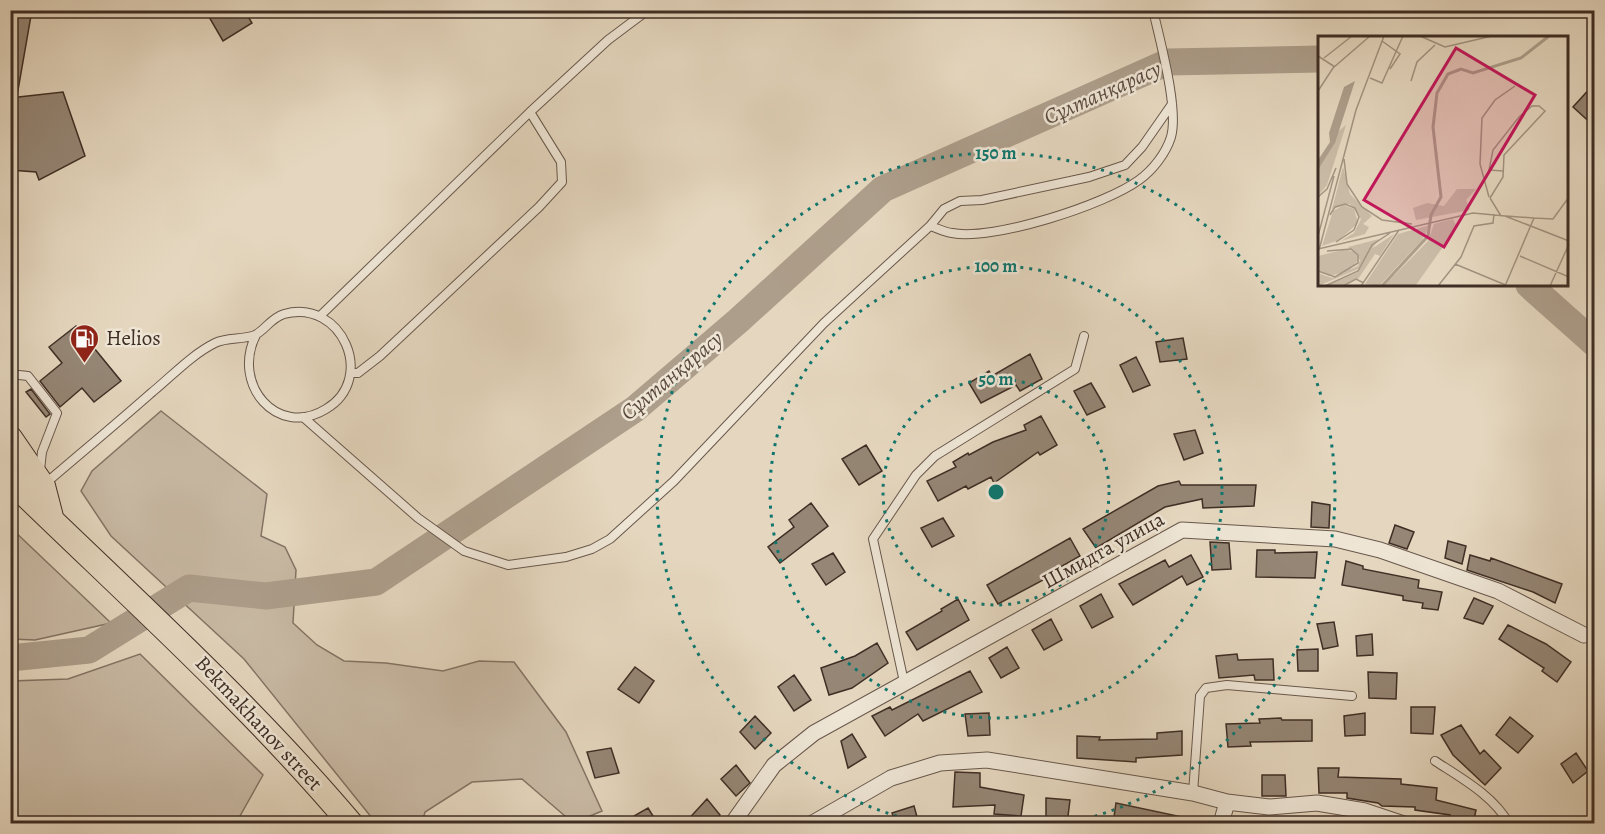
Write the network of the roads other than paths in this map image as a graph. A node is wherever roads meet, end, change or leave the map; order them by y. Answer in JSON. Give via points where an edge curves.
{"nodes":[{"id":1,"x":648,"y":10,"type":"edge"},
{"id":2,"x":1154,"y":10,"type":"edge"},
{"id":3,"x":1172,"y":104,"type":"junction"},
{"id":4,"x":530,"y":112,"type":"junction"},
{"id":5,"x":930,"y":226,"type":"junction"},
{"id":6,"x":320,"y":316,"type":"junction"},
{"id":7,"x":256,"y":335,"type":"junction"},
{"id":8,"x":1084,"y":336,"type":"dead end"},
{"id":9,"x":351,"y":373,"type":"junction"},
{"id":10,"x":10,"y":374,"type":"edge"},
{"id":11,"x":303,"y":417,"type":"junction"},
{"id":12,"x":10,"y":438,"type":"edge"},
{"id":13,"x":26,"y":487,"type":"edge"},
{"id":14,"x":1584,"y":635,"type":"dead end"},
{"id":15,"x":904,"y":682,"type":"junction"},
{"id":16,"x":1352,"y":696,"type":"dead end"},
{"id":17,"x":1436,"y":760,"type":"dead end"},
{"id":18,"x":1193,"y":793,"type":"junction"},
{"id":19,"x":1227,"y":802,"type":"junction"},
{"id":20,"x":351,"y":824,"type":"edge"},
{"id":21,"x":732,"y":824,"type":"edge"},
{"id":22,"x":811,"y":824,"type":"edge"},
{"id":23,"x":1221,"y":824,"type":"edge"},
{"id":24,"x":1404,"y":824,"type":"edge"},
{"id":25,"x":1509,"y":824,"type":"edge"}],
"edges":[{"from":1,"to":4,"type":"lane","via":[[608,40]]},
{"from":2,"to":3,"type":"lane"},
{"from":3,"to":5,"type":"lane","via":[[1125,165],[1068,182],[960,201],[944,208]]},
{"from":3,"to":5,"type":"lane","via":[[1172,135],[1161,158],[1140,179],[1116,194],[1037,222],[977,234],[953,233]]},
{"from":4,"to":6,"type":"lane"},
{"from":4,"to":9,"type":"lane","via":[[561,162],[562,182],[380,356],[358,373]]},
{"from":5,"to":11,"type":"lane","via":[[824,323],[658,496],[610,539],[566,557],[508,565],[464,551],[418,518]]},
{"from":6,"to":7,"type":"lane","via":[[285,314]]},
{"from":6,"to":9,"type":"lane","via":[[345,339]]},
{"from":7,"to":11,"type":"lane","via":[[247,368],[254,390],[280,413]]},
{"from":7,"to":13,"type":"lane","via":[[216,342]]},
{"from":8,"to":15,"type":"lane","via":[[1076,369],[935,456],[915,475],[873,539]]},
{"from":9,"to":11,"type":"lane","via":[[348,385],[334,404]]},
{"from":10,"to":13,"type":"lane","via":[[28,376],[57,413]]},
{"from":12,"to":13,"type":"main road"},
{"from":13,"to":20,"type":"main road","name":"Bekmakhanov street","via":[[52,520],[164,625],[298,762]]},
{"from":14,"to":15,"type":"street","name":"Шмидта улица","via":[[1498,591],[1335,538],[1182,530]]},
{"from":15,"to":21,"type":"street","name":"Шмидта улица","via":[[814,733],[774,765]]},
{"from":16,"to":18,"type":"lane","via":[[1227,685],[1206,688],[1199,703]]},
{"from":17,"to":25,"type":"lane","via":[[1473,786],[1498,808]]},
{"from":18,"to":19,"type":"street"},
{"from":18,"to":22,"type":"street","via":[[987,760],[940,763],[891,778]]},
{"from":19,"to":23,"type":"street"},
{"from":19,"to":24,"type":"street","via":[[1269,807],[1317,803],[1365,811]]}]}
